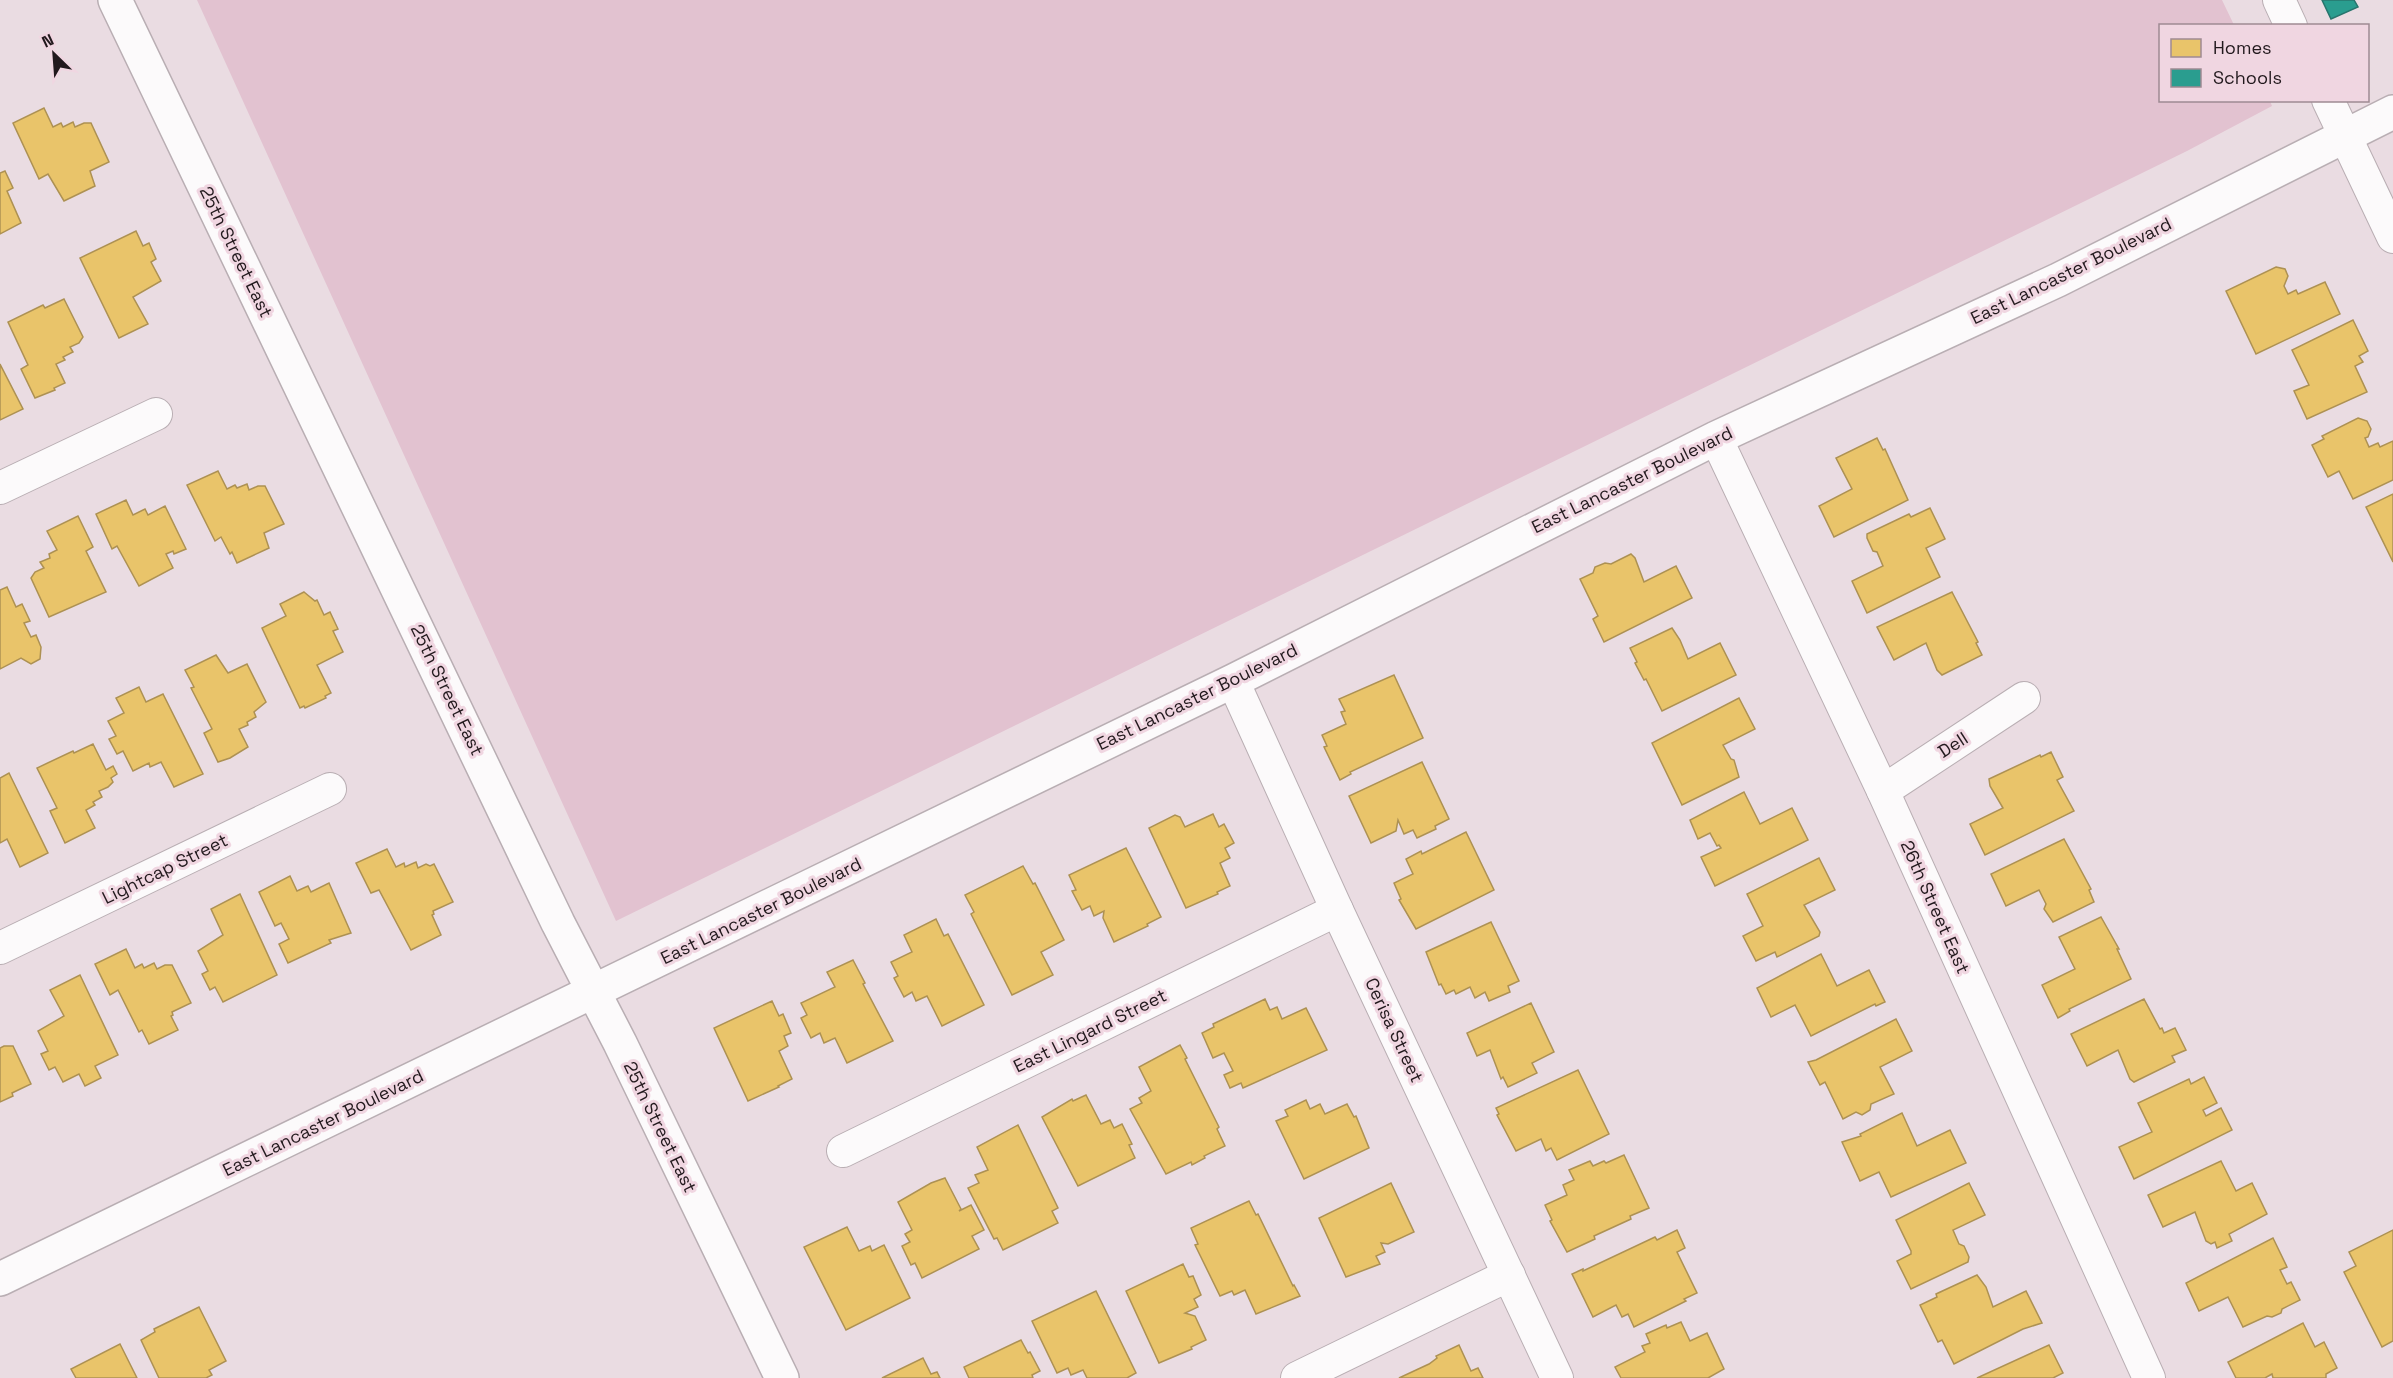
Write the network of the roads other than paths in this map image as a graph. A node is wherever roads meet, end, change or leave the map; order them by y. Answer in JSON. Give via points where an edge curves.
{"nodes":[{"id":1,"x":116,"y":0,"type":"edge"},
{"id":2,"x":2279,"y":0,"type":"edge"},
{"id":3,"x":2290,"y":24,"type":"edge"},
{"id":4,"x":2329,"y":102,"type":"edge"},
{"id":5,"x":2393,"y":112,"type":"edge"},
{"id":6,"x":2345,"y":135,"type":"junction"},
{"id":7,"x":2393,"y":237,"type":"edge"},
{"id":8,"x":156,"y":414,"type":"dead end"},
{"id":9,"x":1716,"y":438,"type":"junction"},
{"id":10,"x":0,"y":488,"type":"edge"},
{"id":11,"x":1233,"y":681,"type":"junction"},
{"id":12,"x":2024,"y":698,"type":"dead end"},
{"id":13,"x":330,"y":789,"type":"dead end"},
{"id":14,"x":1883,"y":791,"type":"junction"},
{"id":15,"x":1337,"y":910,"type":"junction"},
{"id":16,"x":0,"y":948,"type":"edge"},
{"id":17,"x":594,"y":992,"type":"junction"},
{"id":18,"x":843,"y":1151,"type":"dead end"},
{"id":19,"x":1509,"y":1275,"type":"junction"},
{"id":20,"x":0,"y":1280,"type":"edge"},
{"id":21,"x":782,"y":1378,"type":"edge"},
{"id":22,"x":1297,"y":1378,"type":"edge"},
{"id":23,"x":1557,"y":1378,"type":"edge"},
{"id":24,"x":2149,"y":1378,"type":"edge"}],
"edges":[{"from":1,"to":17,"type":"main road","name":"25th Street East"},
{"from":2,"to":3,"type":"street"},
{"from":4,"to":6,"type":"street"},
{"from":5,"to":6,"type":"main road","name":"East Lancaster Boulevard"},
{"from":6,"to":7,"type":"street"},
{"from":6,"to":9,"type":"main road","name":"East Lancaster Boulevard","via":[[2058,280]]},
{"from":8,"to":10,"type":"street"},
{"from":9,"to":11,"type":"main road","name":"East Lancaster Boulevard"},
{"from":9,"to":14,"type":"street","name":"26th Street East"},
{"from":11,"to":15,"type":"street","name":"Cerisa Street"},
{"from":11,"to":17,"type":"main road","name":"East Lancaster Boulevard"},
{"from":12,"to":14,"type":"street","name":"Dell"},
{"from":13,"to":16,"type":"street","name":"Lightcap Street"},
{"from":14,"to":24,"type":"street","name":"26th Street East"},
{"from":15,"to":18,"type":"street","name":"East Lingard Street"},
{"from":15,"to":19,"type":"street","name":"Cerisa Street"},
{"from":17,"to":20,"type":"main road","name":"East Lancaster Boulevard"},
{"from":17,"to":21,"type":"main road","name":"25th Street East"},
{"from":19,"to":22,"type":"street"},
{"from":19,"to":23,"type":"street","name":"Cerisa Street"}]}
